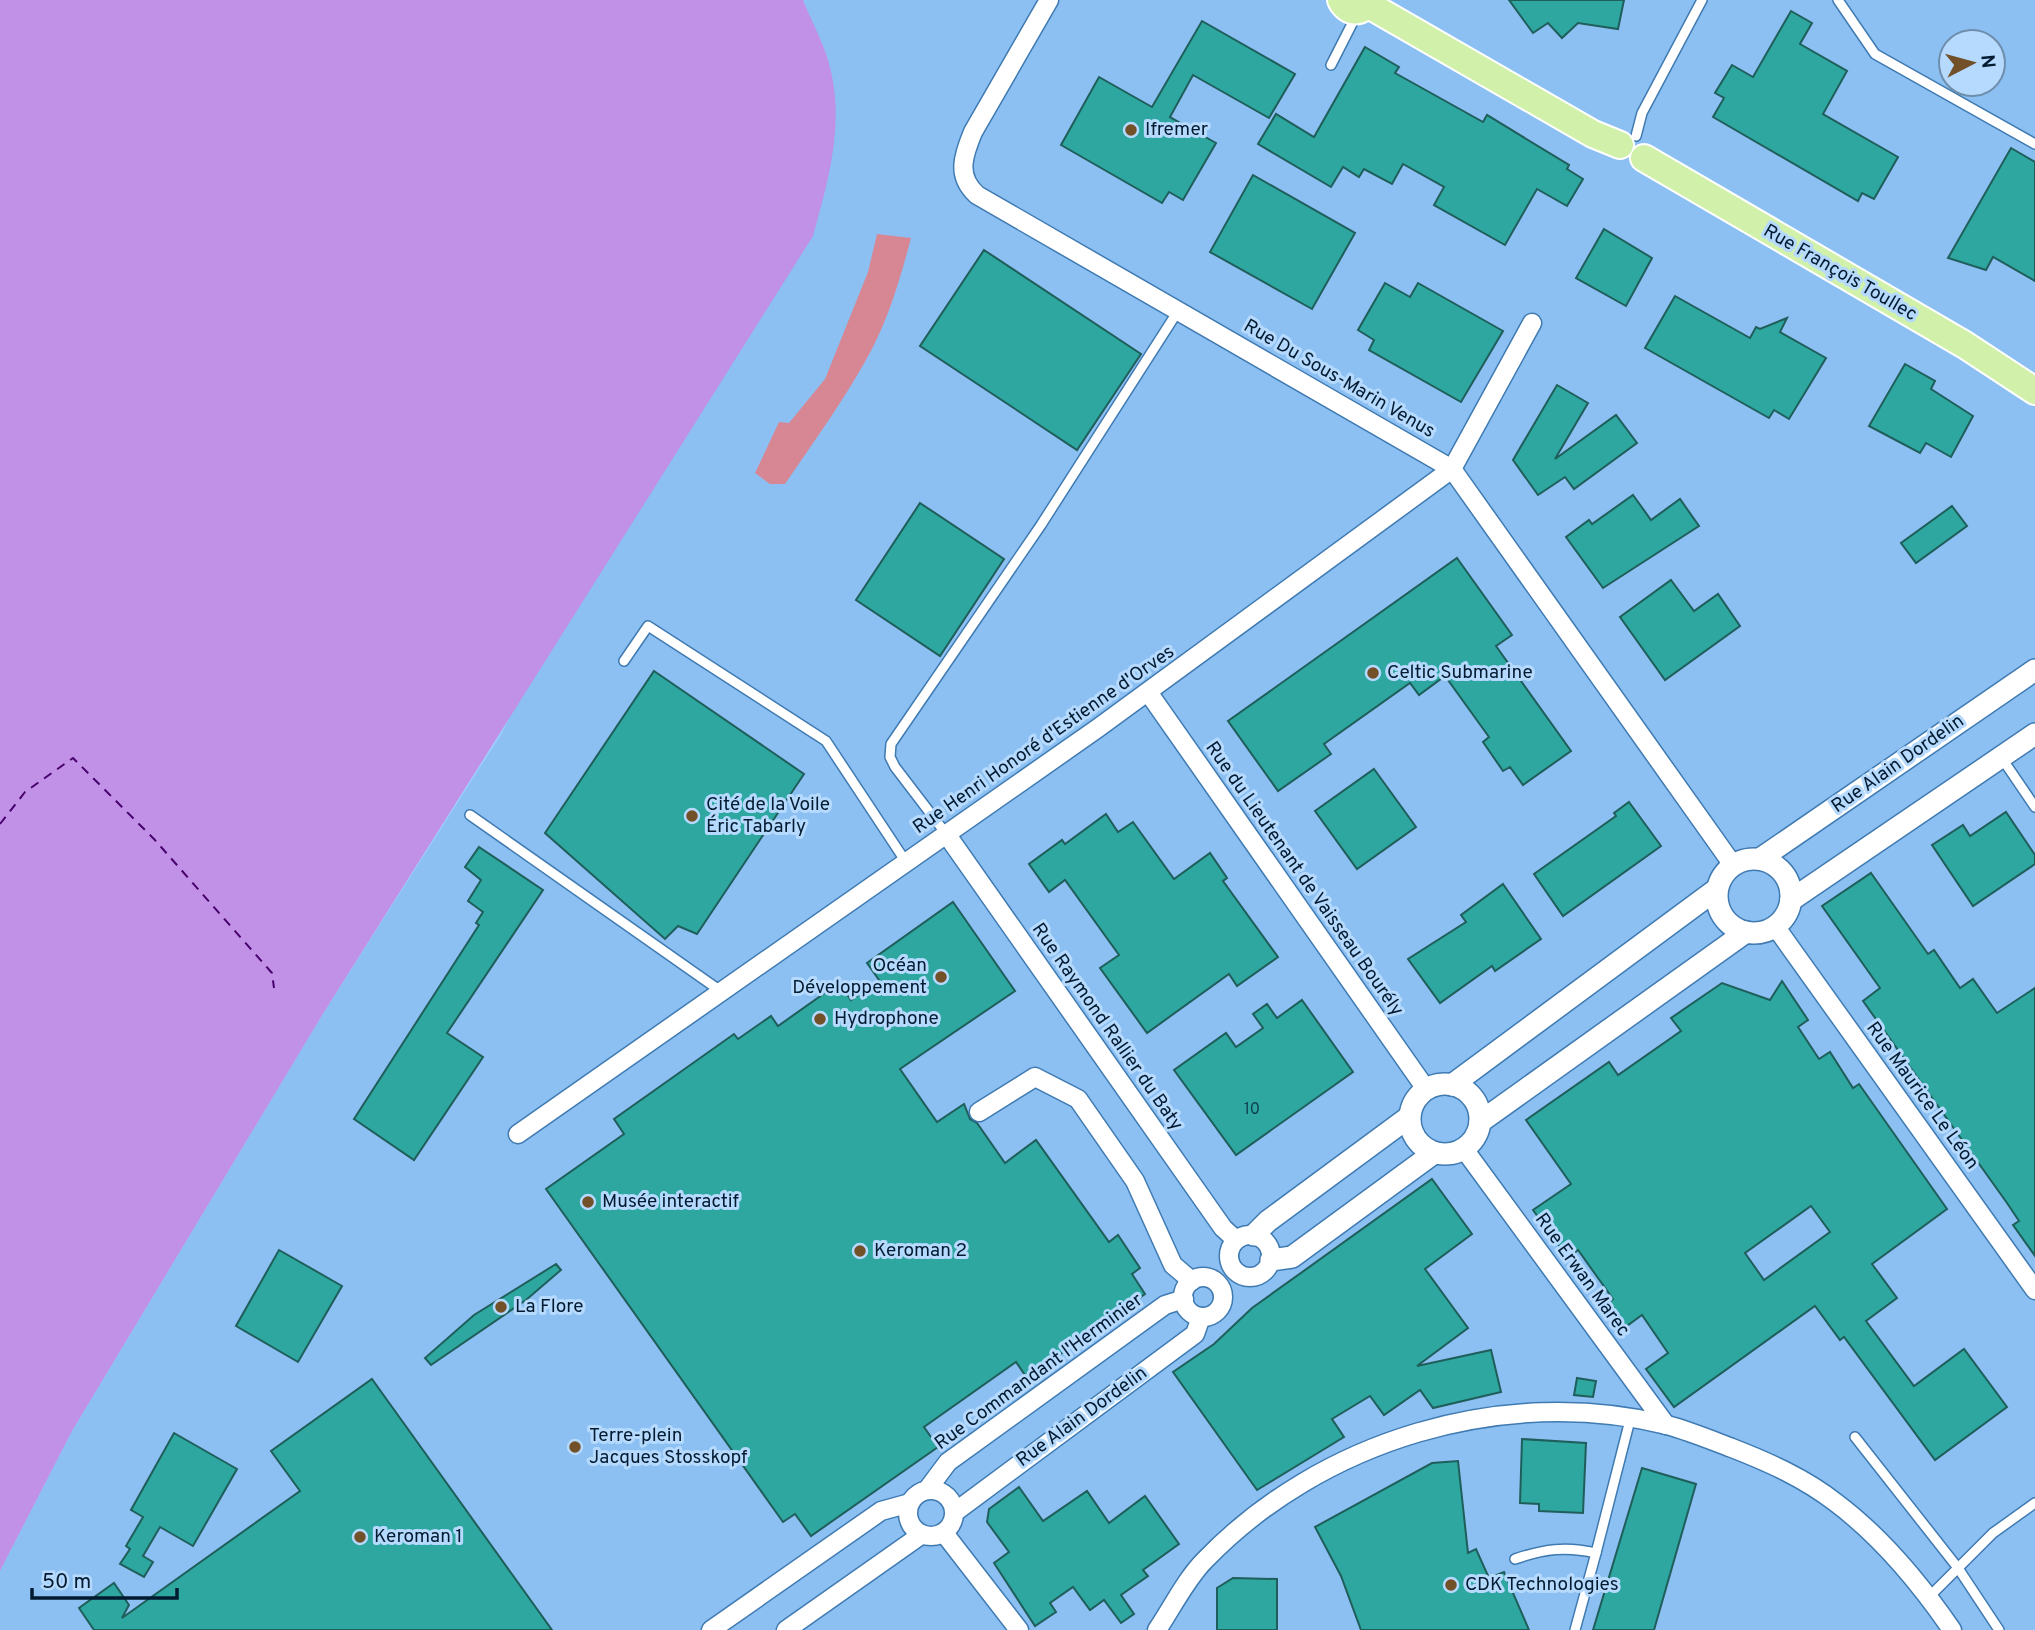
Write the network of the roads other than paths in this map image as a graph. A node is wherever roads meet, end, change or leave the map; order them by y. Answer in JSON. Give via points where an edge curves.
{"nodes":[{"id":1,"x":1049,"y":0,"type":"edge"},
{"id":2,"x":1702,"y":0,"type":"edge"},
{"id":3,"x":1838,"y":0,"type":"edge"},
{"id":4,"x":1359,"y":4,"type":"edge"},
{"id":5,"x":1331,"y":65,"type":"dead end"},
{"id":6,"x":2035,"y":144,"type":"edge"},
{"id":7,"x":1633,"y":146,"type":"junction"},
{"id":8,"x":1178,"y":311,"type":"junction"},
{"id":9,"x":1532,"y":323,"type":"dead end"},
{"id":10,"x":2035,"y":391,"type":"edge"},
{"id":11,"x":1452,"y":469,"type":"junction"},
{"id":12,"x":624,"y":661,"type":"dead end"},
{"id":13,"x":2035,"y":670,"type":"edge"},
{"id":14,"x":1148,"y":692,"type":"junction"},
{"id":15,"x":2035,"y":734,"type":"edge"},
{"id":16,"x":2001,"y":757,"type":"junction"},
{"id":17,"x":2035,"y":807,"type":"edge"},
{"id":18,"x":470,"y":815,"type":"dead end"},
{"id":19,"x":947,"y":835,"type":"junction"},
{"id":20,"x":1760,"y":859,"type":"junction"},
{"id":21,"x":906,"y":862,"type":"junction"},
{"id":22,"x":1733,"y":865,"type":"junction"},
{"id":23,"x":1717,"y":889,"type":"junction"},
{"id":24,"x":1791,"y":900,"type":"junction"},
{"id":25,"x":1776,"y":926,"type":"junction"},
{"id":26,"x":1746,"y":932,"type":"junction"},
{"id":27,"x":722,"y":992,"type":"junction"},
{"id":28,"x":1452,"y":1084,"type":"junction"},
{"id":29,"x":1426,"y":1090,"type":"junction"},
{"id":30,"x":979,"y":1112,"type":"dead end"},
{"id":31,"x":1409,"y":1117,"type":"junction"},
{"id":32,"x":1480,"y":1122,"type":"junction"},
{"id":33,"x":518,"y":1134,"type":"dead end"},
{"id":34,"x":1464,"y":1149,"type":"junction"},
{"id":35,"x":1434,"y":1153,"type":"junction"},
{"id":36,"x":1239,"y":1244,"type":"junction"},
{"id":37,"x":1270,"y":1260,"type":"junction"},
{"id":38,"x":1247,"y":1277,"type":"junction"},
{"id":39,"x":1198,"y":1279,"type":"junction"},
{"id":40,"x":2035,"y":1290,"type":"edge"},
{"id":41,"x":1184,"y":1299,"type":"junction"},
{"id":42,"x":1223,"y":1299,"type":"junction"},
{"id":43,"x":1201,"y":1317,"type":"junction"},
{"id":44,"x":1630,"y":1419,"type":"junction"},
{"id":45,"x":1665,"y":1425,"type":"junction"},
{"id":46,"x":1856,"y":1437,"type":"dead end"},
{"id":47,"x":927,"y":1490,"type":"junction"},
{"id":48,"x":910,"y":1503,"type":"junction"},
{"id":49,"x":2035,"y":1503,"type":"edge"},
{"id":50,"x":955,"y":1512,"type":"junction"},
{"id":51,"x":944,"y":1533,"type":"junction"},
{"id":52,"x":920,"y":1535,"type":"junction"},
{"id":53,"x":1596,"y":1553,"type":"junction"},
{"id":54,"x":1515,"y":1559,"type":"dead end"},
{"id":55,"x":1958,"y":1568,"type":"junction"},
{"id":56,"x":1929,"y":1597,"type":"junction"},
{"id":57,"x":711,"y":1630,"type":"edge"},
{"id":58,"x":786,"y":1630,"type":"edge"},
{"id":59,"x":1019,"y":1630,"type":"edge"},
{"id":60,"x":1157,"y":1630,"type":"edge"},
{"id":61,"x":1575,"y":1630,"type":"edge"},
{"id":62,"x":1952,"y":1630,"type":"edge"},
{"id":63,"x":1998,"y":1630,"type":"edge"}],
"edges":[{"from":1,"to":8,"type":"street","name":"Rue Du Sous-Marin Venus","via":[[973,132],[962,174],[977,195]]},
{"from":2,"to":7,"type":"lane","via":[[1642,113]]},
{"from":3,"to":6,"type":"lane","via":[[1875,54]]},
{"from":4,"to":5,"type":"lane","via":[[1351,31]]},
{"from":4,"to":7,"type":"main road","name":"Rue François Toullec","via":[[1593,134]]},
{"from":7,"to":10,"type":"main road","name":"Rue François Toullec"},
{"from":8,"to":11,"type":"street","name":"Rue Du Sous-Marin Venus"},
{"from":8,"to":19,"type":"lane","via":[[1034,536],[891,744],[895,767]]},
{"from":9,"to":11,"type":"street","name":"Rue Henri Honoré d'Estienne d'Orves"},
{"from":11,"to":14,"type":"street","name":"Rue Henri Honoré d'Estienne d'Orves"},
{"from":11,"to":22,"type":"street","name":"Rue Du Sous-Marin Venus"},
{"from":12,"to":21,"type":"lane","via":[[648,626],[826,741]]},
{"from":13,"to":20,"type":"street","name":"Rue Alain Dordelin"},
{"from":14,"to":19,"type":"street","name":"Rue Henri Honoré d'Estienne d'Orves"},
{"from":14,"to":29,"type":"street","name":"Rue du Lieutenant de Vaisseau Bourély"},
{"from":15,"to":16,"type":"street"},
{"from":16,"to":17,"type":"lane"},
{"from":16,"to":24,"type":"street"},
{"from":18,"to":27,"type":"lane"},
{"from":19,"to":21,"type":"street","name":"Rue Henri Honoré d'Estienne d'Orves"},
{"from":19,"to":36,"type":"street","name":"Rue Raymond Rallier du Baty","via":[[1223,1228]]},
{"from":20,"to":22,"type":"street","name":"Rue Alain Dordelin"},
{"from":20,"to":24,"type":"street","via":[[1780,869],[1791,889]]},
{"from":21,"to":27,"type":"street","name":"Rue Henri Honoré d'Estienne d'Orves"},
{"from":22,"to":23,"type":"street"},
{"from":23,"to":26,"type":"street","via":[[1720,911]]},
{"from":23,"to":28,"type":"street"},
{"from":24,"to":25,"type":"street"},
{"from":25,"to":26,"type":"street"},
{"from":25,"to":40,"type":"street","name":"Rue Maurice Le Léon"},
{"from":26,"to":32,"type":"street"},
{"from":27,"to":33,"type":"street","name":"Rue Henri Honoré d'Estienne d'Orves"},
{"from":28,"to":29,"type":"street"},
{"from":28,"to":32,"type":"street","via":[[1470,1094]]},
{"from":29,"to":31,"type":"street"},
{"from":30,"to":39,"type":"street","via":[[1035,1077],[1078,1099],[1135,1181],[1172,1265]]},
{"from":31,"to":35,"type":"street","via":[[1415,1139]]},
{"from":31,"to":36,"type":"street"},
{"from":32,"to":34,"type":"street"},
{"from":34,"to":35,"type":"street","via":[[1455,1154]]},
{"from":34,"to":45,"type":"street","name":"Rue Erwan Marec"},
{"from":35,"to":37,"type":"street","via":[[1292,1257]]},
{"from":36,"to":37,"type":"street","via":[[1269,1247]]},
{"from":36,"to":38,"type":"street","via":[[1236,1272]]},
{"from":36,"to":39,"type":"street"},
{"from":37,"to":38,"type":"street","via":[[1265,1271]]},
{"from":38,"to":42,"type":"street"},
{"from":39,"to":41,"type":"street"},
{"from":39,"to":42,"type":"street","via":[[1217,1283]]},
{"from":41,"to":43,"type":"street","via":[[1189,1311]]},
{"from":41,"to":47,"type":"street","name":"Rue Commandant l'Herminier","via":[[1165,1305],[948,1462]]},
{"from":42,"to":43,"type":"street","via":[[1219,1311]]},
{"from":43,"to":50,"type":"street","name":"Rue Alain Dordelin","via":[[1195,1334]]},
{"from":44,"to":45,"type":"street"},
{"from":44,"to":53,"type":"lane"},
{"from":44,"to":60,"type":"street","via":[[1518,1413],[1426,1428],[1330,1466],[1261,1510],[1203,1562]]},
{"from":45,"to":56,"type":"street","via":[[1771,1463],[1834,1501],[1892,1552]]},
{"from":46,"to":55,"type":"lane"},
{"from":47,"to":48,"type":"street"},
{"from":47,"to":50,"type":"street","via":[[942,1492]]},
{"from":48,"to":52,"type":"street","via":[[909,1518]]},
{"from":48,"to":57,"type":"street","via":[[881,1511]]},
{"from":49,"to":55,"type":"lane","via":[[1993,1533]]},
{"from":50,"to":51,"type":"street"},
{"from":51,"to":52,"type":"street"},
{"from":51,"to":59,"type":"street"},
{"from":52,"to":58,"type":"street"},
{"from":53,"to":54,"type":"lane","via":[[1569,1547]]},
{"from":53,"to":61,"type":"lane"},
{"from":55,"to":56,"type":"lane"},
{"from":55,"to":63,"type":"lane"},
{"from":56,"to":62,"type":"street"}]}
